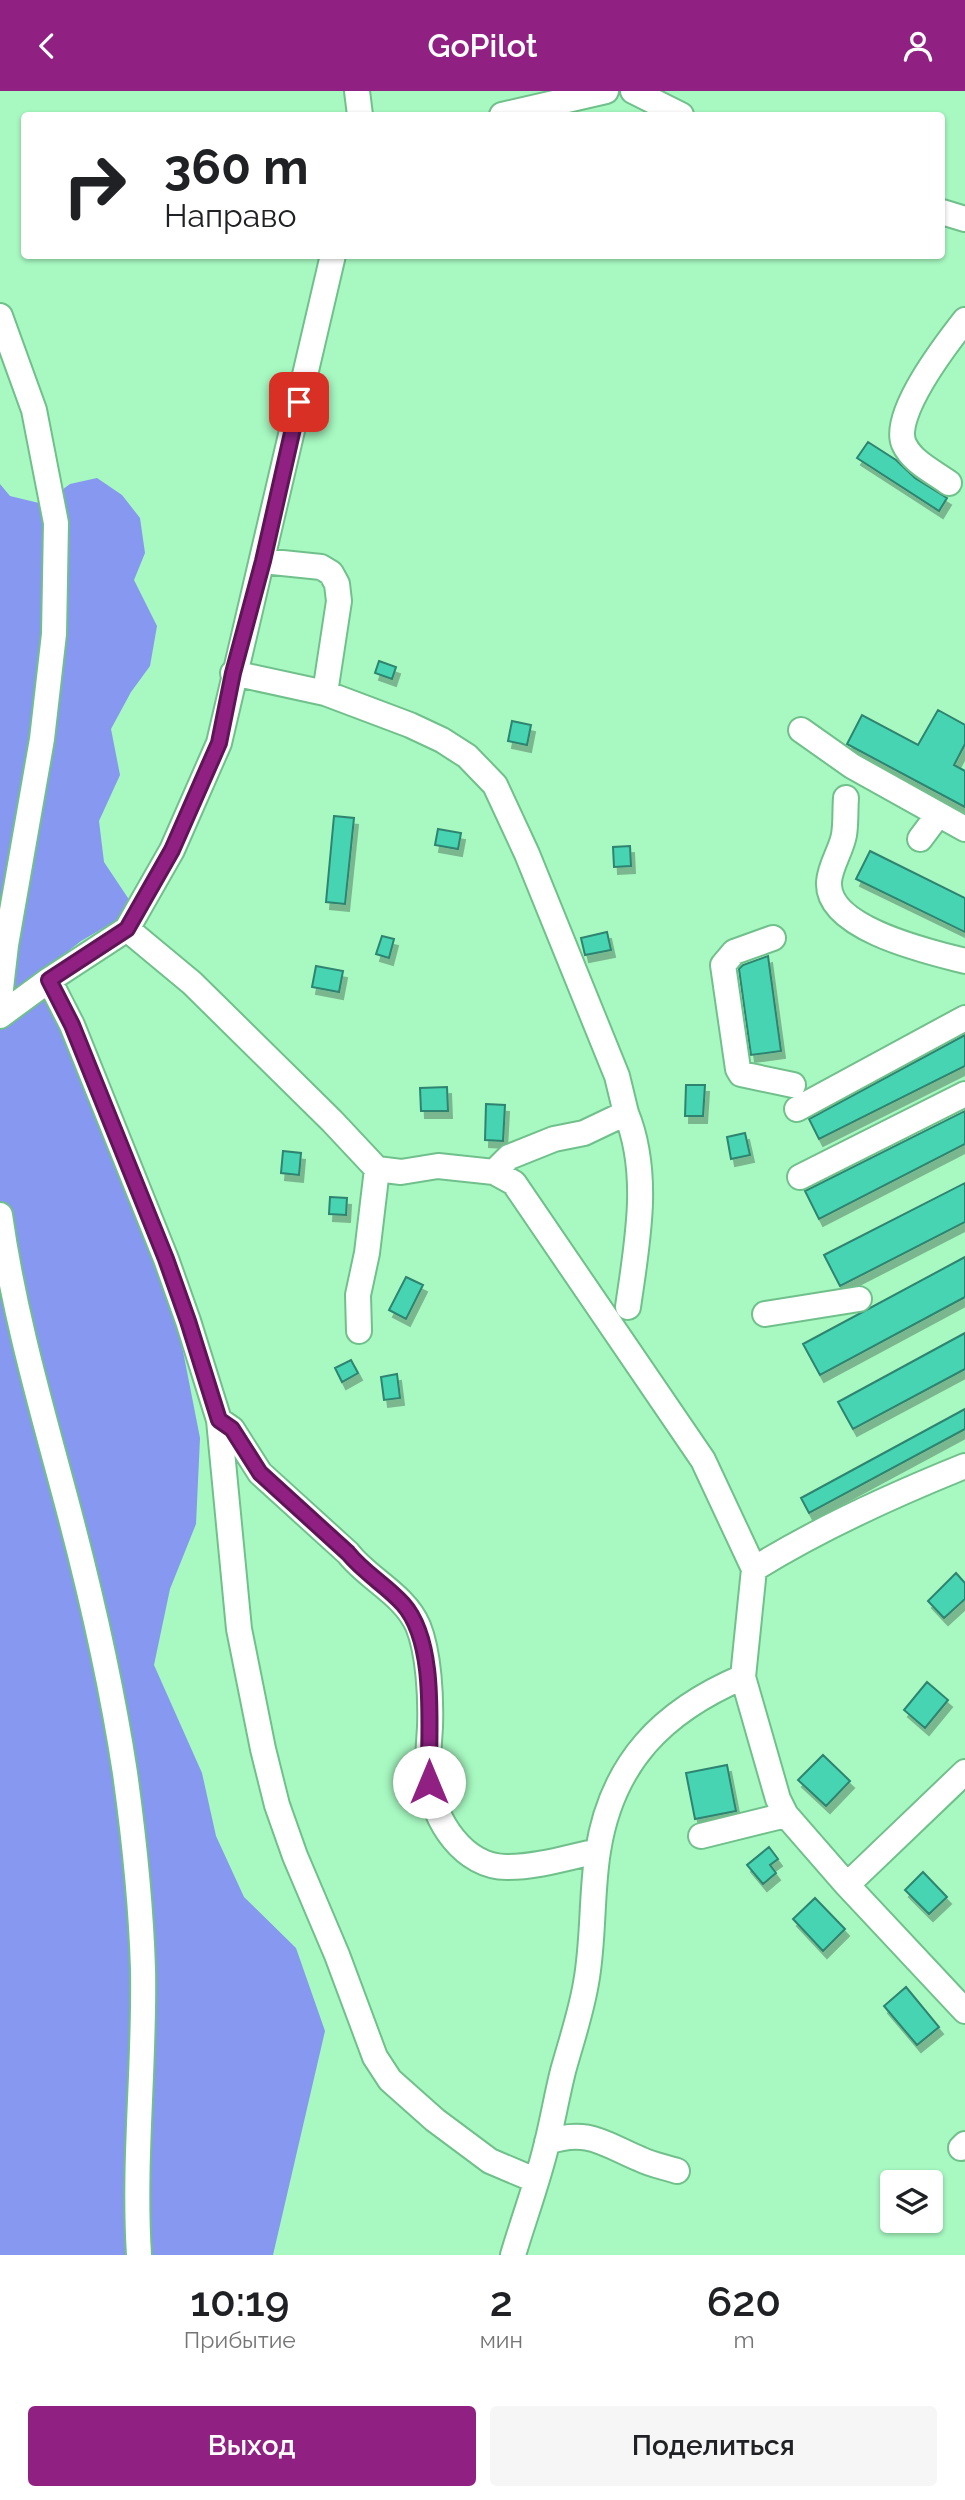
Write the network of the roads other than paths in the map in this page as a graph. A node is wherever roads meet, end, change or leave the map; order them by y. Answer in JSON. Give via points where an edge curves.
{"nodes":[{"id":1,"x":357,"y":91,"type":"edge"},
{"id":2,"x":606,"y":91,"type":"edge"},
{"id":3,"x":633,"y":91,"type":"edge"},
{"id":4,"x":360,"y":112,"type":"edge"},
{"id":5,"x":515,"y":112,"type":"edge"},
{"id":6,"x":675,"y":112,"type":"edge"},
{"id":7,"x":945,"y":213,"type":"edge"},
{"id":8,"x":965,"y":219,"type":"edge"},
{"id":9,"x":332,"y":259,"type":"edge"},
{"id":10,"x":0,"y":316,"type":"edge"},
{"id":11,"x":965,"y":320,"type":"edge"},
{"id":12,"x":949,"y":483,"type":"dead end"},
{"id":13,"x":263,"y":561,"type":"junction"},
{"id":14,"x":233,"y":673,"type":"junction"},
{"id":15,"x":325,"y":693,"type":"junction"},
{"id":16,"x":801,"y":730,"type":"dead end"},
{"id":17,"x":846,"y":798,"type":"dead end"},
{"id":18,"x":938,"y":815,"type":"junction"},
{"id":19,"x":965,"y":829,"type":"edge"},
{"id":20,"x":920,"y":839,"type":"dead end"},
{"id":21,"x":127,"y":929,"type":"junction"},
{"id":22,"x":773,"y":938,"type":"dead end"},
{"id":23,"x":965,"y":961,"type":"edge"},
{"id":24,"x":49,"y":980,"type":"junction"},
{"id":25,"x":0,"y":997,"type":"edge"},
{"id":26,"x":0,"y":1016,"type":"edge"},
{"id":27,"x":965,"y":1019,"type":"edge"},
{"id":28,"x":965,"y":1094,"type":"edge"},
{"id":29,"x":626,"y":1113,"type":"junction"},
{"id":30,"x":377,"y":1169,"type":"junction"},
{"id":31,"x":494,"y":1173,"type":"junction"},
{"id":32,"x":800,"y":1177,"type":"dead end"},
{"id":33,"x":0,"y":1215,"type":"edge"},
{"id":34,"x":859,"y":1299,"type":"dead end"},
{"id":35,"x":628,"y":1307,"type":"dead end"},
{"id":36,"x":765,"y":1314,"type":"dead end"},
{"id":37,"x":359,"y":1331,"type":"dead end"},
{"id":38,"x":219,"y":1420,"type":"junction"},
{"id":39,"x":965,"y":1466,"type":"edge"},
{"id":40,"x":754,"y":1569,"type":"junction"},
{"id":41,"x":743,"y":1677,"type":"junction"},
{"id":42,"x":965,"y":1772,"type":"edge"},
{"id":43,"x":786,"y":1815,"type":"junction"},
{"id":44,"x":701,"y":1836,"type":"dead end"},
{"id":45,"x":598,"y":1851,"type":"junction"},
{"id":46,"x":847,"y":1885,"type":"junction"},
{"id":47,"x":965,"y":2011,"type":"edge"},
{"id":48,"x":548,"y":2142,"type":"junction"},
{"id":49,"x":677,"y":2171,"type":"dead end"},
{"id":50,"x":535,"y":2181,"type":"junction"},
{"id":51,"x":139,"y":2255,"type":"edge"},
{"id":52,"x":513,"y":2255,"type":"edge"}],
"edges":[{"from":1,"to":4,"type":"street"},
{"from":2,"to":5,"type":"street"},
{"from":3,"to":6,"type":"street"},
{"from":7,"to":8,"type":"street"},
{"from":9,"to":13,"type":"street"},
{"from":10,"to":25,"type":"street","via":[[34,410],[56,523],[54,634]]},
{"from":11,"to":12,"type":"street","via":[[915,396],[902,426],[903,443],[912,458]]},
{"from":13,"to":14,"type":"street"},
{"from":13,"to":15,"type":"street","via":[[321,567],[337,584],[339,601]]},
{"from":14,"to":15,"type":"street"},
{"from":14,"to":21,"type":"street","via":[[219,743],[172,850]]},
{"from":15,"to":29,"type":"street","via":[[442,740],[467,756],[495,785],[617,1076]]},
{"from":16,"to":18,"type":"street","via":[[852,766]]},
{"from":17,"to":23,"type":"street","via":[[844,837],[829,883],[833,899],[848,917],[880,935]]},
{"from":18,"to":19,"type":"street"},
{"from":18,"to":20,"type":"street"},
{"from":21,"to":24,"type":"street"},
{"from":21,"to":30,"type":"street","via":[[192,982]]},
{"from":22,"to":27,"type":"street","via":[[734,952],[723,965],[738,1069],[795,1097]]},
{"from":24,"to":26,"type":"street"},
{"from":24,"to":38,"type":"street","via":[[72,1025],[166,1259]]},
{"from":28,"to":32,"type":"street"},
{"from":29,"to":31,"type":"street","via":[[584,1133],[509,1157]]},
{"from":29,"to":35,"type":"street","via":[[632,1129],[640,1219]]},
{"from":30,"to":31,"type":"street","via":[[401,1173],[438,1165]]},
{"from":30,"to":37,"type":"street","via":[[358,1295]]},
{"from":31,"to":40,"type":"street","via":[[514,1182],[703,1460]]},
{"from":33,"to":51,"type":"street","via":[[19,1326],[102,1651],[131,1822],[143,1968],[135,2199]]},
{"from":34,"to":36,"type":"street"},
{"from":38,"to":45,"type":"street","via":[[232,1429],[260,1473],[404,1605],[417,1625],[428,1691],[429,1782],[438,1812],[467,1855],[489,1866],[509,1867]]},
{"from":38,"to":50,"type":"street","via":[[239,1629],[277,1805],[375,2057],[390,2080],[435,2120],[490,2161]]},
{"from":39,"to":40,"type":"street","via":[[880,1502]]},
{"from":40,"to":41,"type":"street"},
{"from":41,"to":43,"type":"street"},
{"from":41,"to":45,"type":"street","via":[[684,1708],[652,1734],[624,1773],[607,1812]]},
{"from":42,"to":46,"type":"street"},
{"from":43,"to":44,"type":"street"},
{"from":43,"to":46,"type":"street"},
{"from":45,"to":48,"type":"street","via":[[587,1983]]},
{"from":46,"to":47,"type":"street"},
{"from":48,"to":49,"type":"street","via":[[585,2136]]},
{"from":48,"to":50,"type":"street"},
{"from":50,"to":52,"type":"street"}]}
